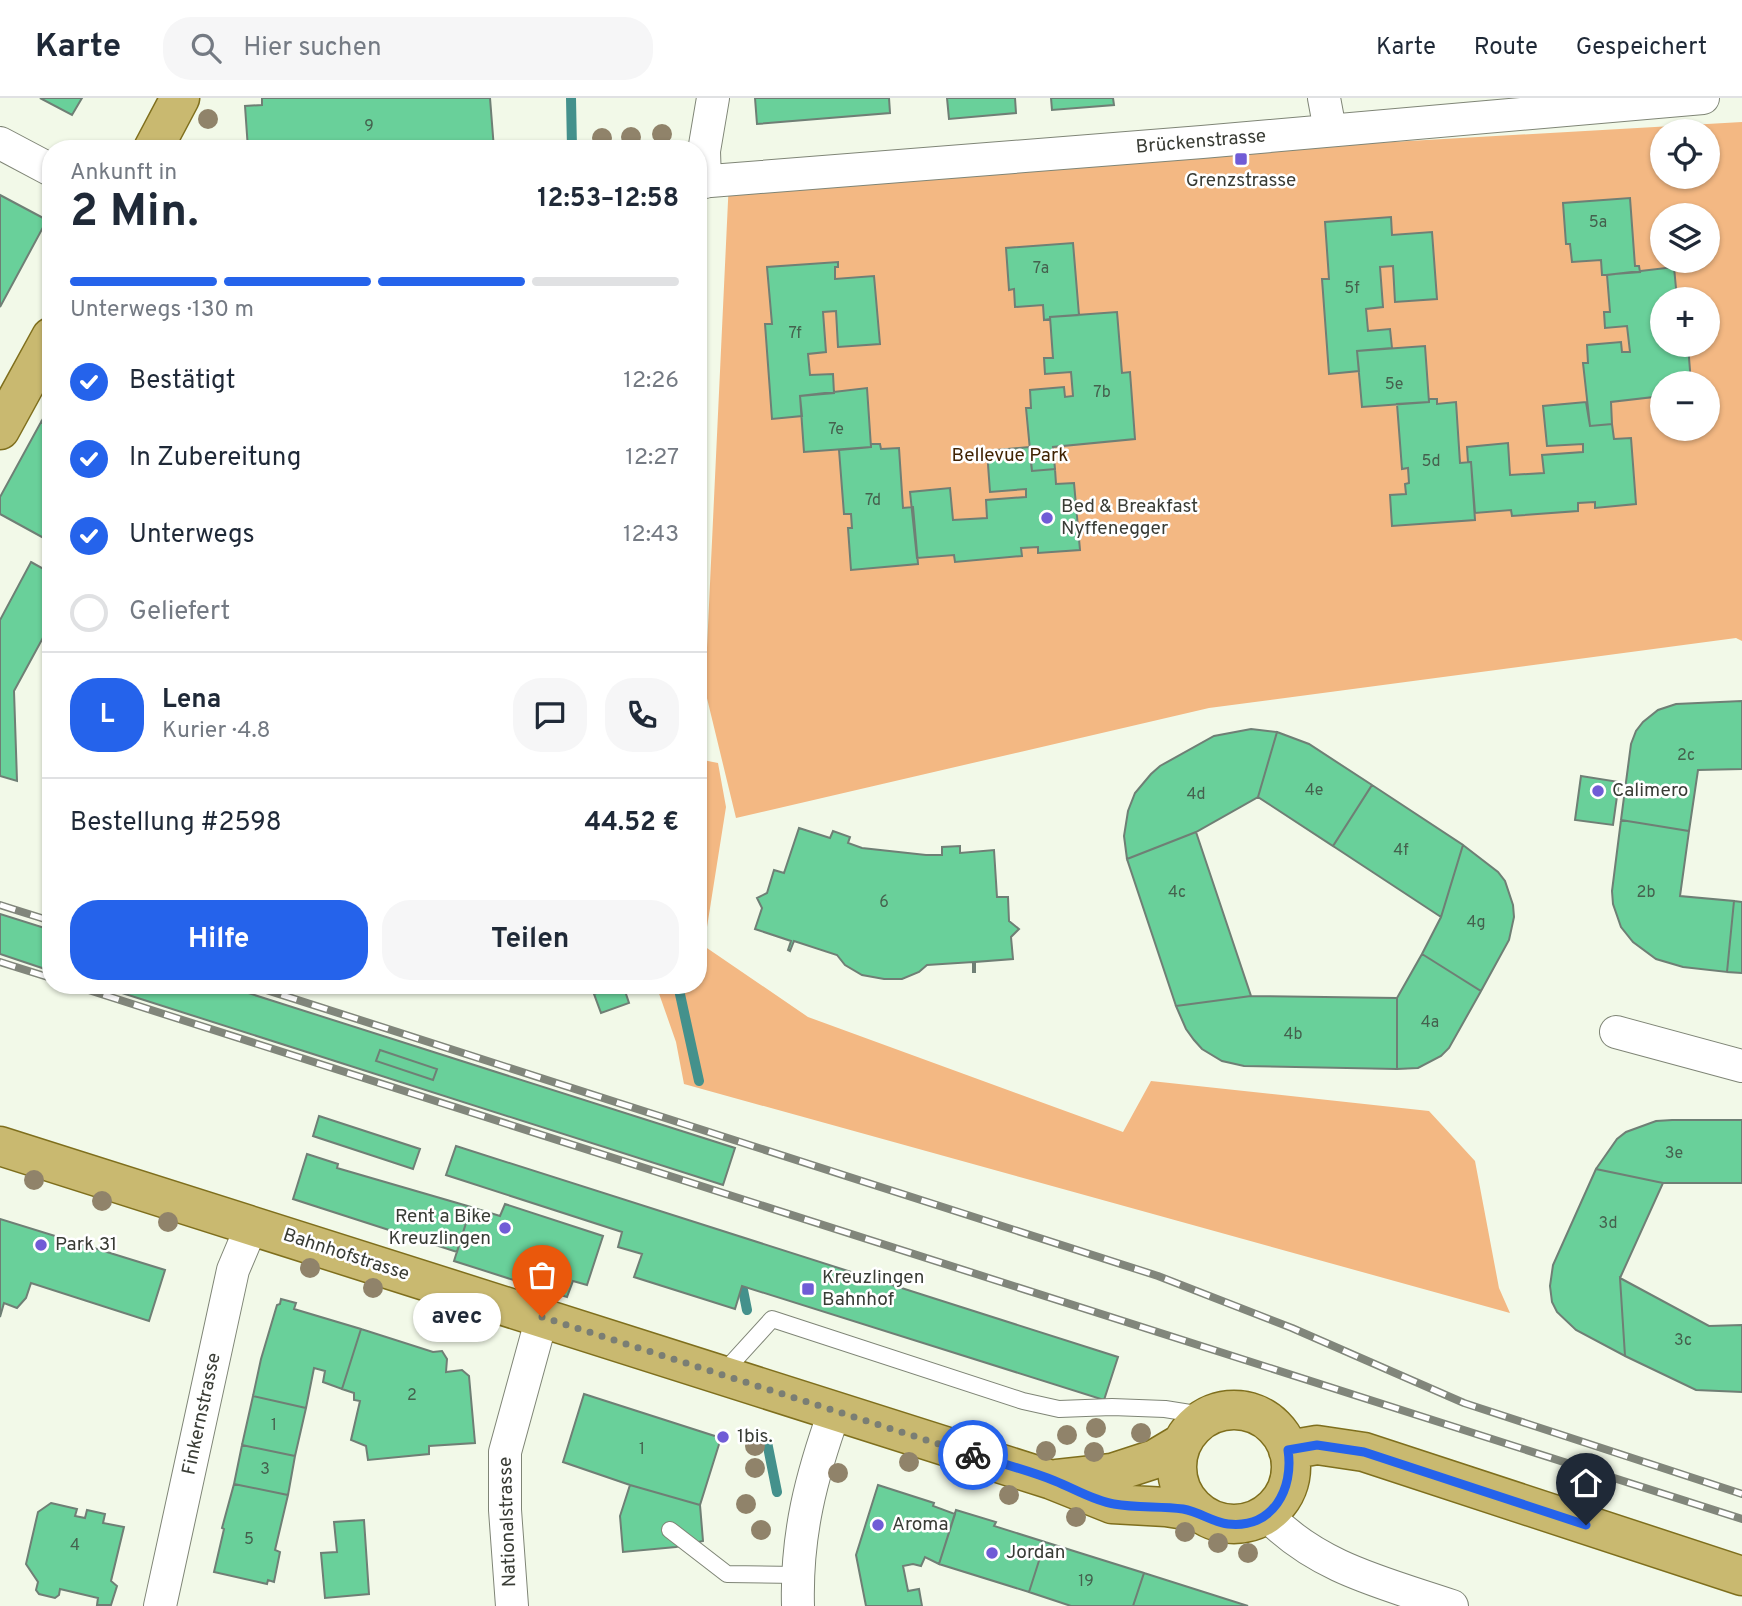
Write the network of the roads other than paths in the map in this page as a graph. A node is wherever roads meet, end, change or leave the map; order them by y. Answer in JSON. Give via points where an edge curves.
{"nodes":[{"id":1,"x":180,"y":98,"type":"edge"},
{"id":2,"x":713,"y":98,"type":"edge"},
{"id":3,"x":1324,"y":98,"type":"edge"},
{"id":4,"x":1703,"y":98,"type":"edge"},
{"id":5,"x":1330,"y":130,"type":"junction"},
{"id":6,"x":158,"y":140,"type":"edge"},
{"id":7,"x":706,"y":140,"type":"edge"},
{"id":8,"x":0,"y":143,"type":"edge"},
{"id":9,"x":42,"y":165,"type":"edge"},
{"id":10,"x":707,"y":185,"type":"edge"},
{"id":11,"x":42,"y":353,"type":"edge"},
{"id":12,"x":0,"y":430,"type":"edge"},
{"id":13,"x":1616,"y":1032,"type":"dead end"},
{"id":14,"x":1742,"y":1066,"type":"edge"},
{"id":15,"x":0,"y":1146,"type":"edge"},
{"id":16,"x":252,"y":1225,"type":"junction"},
{"id":17,"x":542,"y":1317,"type":"junction"},
{"id":18,"x":721,"y":1375,"type":"junction"},
{"id":19,"x":1209,"y":1416,"type":"junction"},
{"id":20,"x":830,"y":1424,"type":"junction"},
{"id":21,"x":1182,"y":1443,"type":"junction"},
{"id":22,"x":1288,"y":1450,"type":"junction"},
{"id":23,"x":1052,"y":1479,"type":"junction"},
{"id":24,"x":1198,"y":1511,"type":"junction"},
{"id":25,"x":1266,"y":1514,"type":"junction"},
{"id":26,"x":670,"y":1530,"type":"dead end"},
{"id":27,"x":797,"y":1575,"type":"junction"},
{"id":28,"x":1742,"y":1576,"type":"edge"},
{"id":29,"x":160,"y":1606,"type":"edge"},
{"id":30,"x":512,"y":1606,"type":"edge"},
{"id":31,"x":798,"y":1606,"type":"edge"},
{"id":32,"x":1452,"y":1606,"type":"edge"}],
"edges":[{"from":1,"to":6,"type":"main road"},
{"from":2,"to":7,"type":"street"},
{"from":3,"to":5,"type":"street"},
{"from":4,"to":5,"type":"street","name":"Brückenstrasse"},
{"from":5,"to":10,"type":"street","name":"Brückenstrasse"},
{"from":8,"to":9,"type":"street"},
{"from":11,"to":12,"type":"main road"},
{"from":13,"to":14,"type":"street"},
{"from":15,"to":16,"type":"main road","name":"Bahnhofstrasse"},
{"from":16,"to":17,"type":"main road","name":"Bahnhofstrasse"},
{"from":16,"to":29,"type":"street","name":"Finkernstrasse","via":[[233,1270]]},
{"from":17,"to":18,"type":"main road","name":"Bahnhofstrasse"},
{"from":17,"to":30,"type":"street","name":"Nationalstrasse","via":[[505,1452]]},
{"from":18,"to":19,"type":"lane","via":[[772,1319],[1059,1409],[1165,1409]]},
{"from":18,"to":20,"type":"main road","name":"Bahnhofstrasse"},
{"from":19,"to":21,"type":"main road","via":[[1193,1427]]},
{"from":19,"to":22,"type":"main road","via":[[1228,1410],[1247,1412],[1265,1420]]},
{"from":20,"to":23,"type":"main road","name":"Bahnhofstrasse"},
{"from":20,"to":27,"type":"street","via":[[806,1499]]},
{"from":21,"to":23,"type":"main road","name":"Bahnhofstrasse","via":[[1155,1459],[1112,1473]]},
{"from":21,"to":24,"type":"main road","via":[[1178,1482]]},
{"from":22,"to":25,"type":"main road","via":[[1288,1486]]},
{"from":22,"to":28,"type":"main road","via":[[1317,1445],[1364,1452]]},
{"from":23,"to":24,"type":"main road","name":"Bahnhofstrasse","via":[[1112,1504]]},
{"from":24,"to":25,"type":"main road","via":[[1213,1521],[1231,1524]]},
{"from":25,"to":32,"type":"street","via":[[1283,1532],[1346,1571]]},
{"from":26,"to":27,"type":"lane","via":[[727,1574]]},
{"from":27,"to":31,"type":"street"}]}
